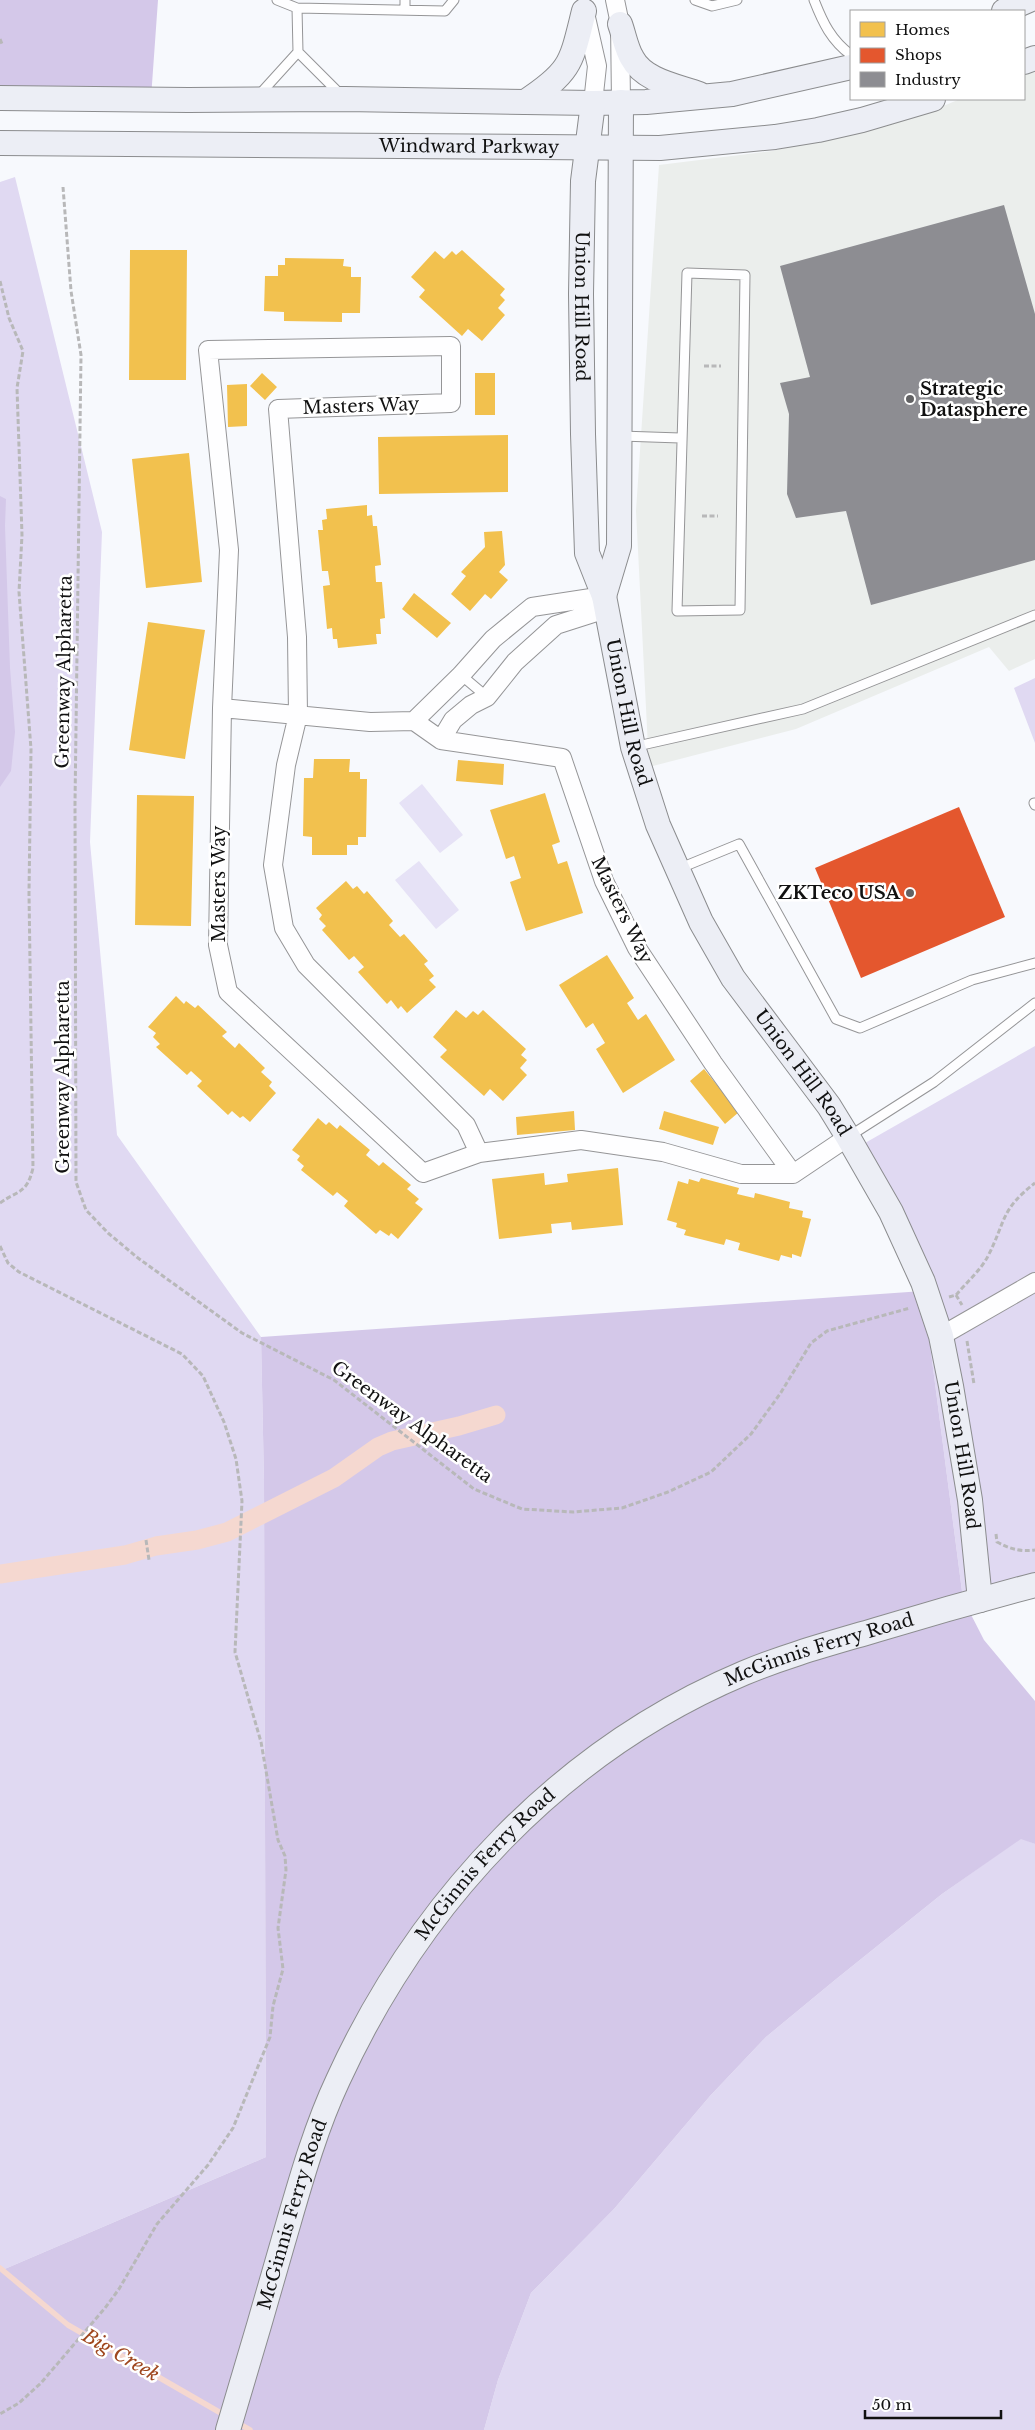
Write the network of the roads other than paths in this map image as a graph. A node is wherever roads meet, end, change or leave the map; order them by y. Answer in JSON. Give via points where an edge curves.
{"nodes":[{"id":1,"x":277,"y":0,"type":"edge"},
{"id":2,"x":406,"y":0,"type":"edge"},
{"id":3,"x":454,"y":0,"type":"edge"},
{"id":4,"x":615,"y":0,"type":"edge"},
{"id":5,"x":694,"y":0,"type":"edge"},
{"id":6,"x":737,"y":0,"type":"edge"},
{"id":7,"x":814,"y":0,"type":"edge"},
{"id":8,"x":1029,"y":0,"type":"edge"},
{"id":9,"x":583,"y":5,"type":"edge"},
{"id":10,"x":297,"y":8,"type":"junction"},
{"id":11,"x":405,"y":10,"type":"junction"},
{"id":12,"x":1006,"y":10,"type":"edge"},
{"id":13,"x":620,"y":24,"type":"junction"},
{"id":14,"x":298,"y":52,"type":"junction"},
{"id":15,"x":850,"y":54,"type":"edge"},
{"id":16,"x":850,"y":67,"type":"edge"},
{"id":17,"x":706,"y":97,"type":"junction"},
{"id":18,"x":0,"y":98,"type":"edge"},
{"id":19,"x":255,"y":99,"type":"junction"},
{"id":20,"x":344,"y":99,"type":"junction"},
{"id":21,"x":930,"y":100,"type":"edge"},
{"id":22,"x":525,"y":102,"type":"junction"},
{"id":23,"x":621,"y":102,"type":"junction"},
{"id":24,"x":592,"y":103,"type":"junction"},
{"id":25,"x":0,"y":143,"type":"edge"},
{"id":26,"x":587,"y":148,"type":"junction"},
{"id":27,"x":619,"y":149,"type":"junction"},
{"id":28,"x":620,"y":436,"type":"junction"},
{"id":29,"x":680,"y":438,"type":"junction"},
{"id":30,"x":583,"y":440,"type":"junction"},
{"id":31,"x":605,"y":602,"type":"junction"},
{"id":32,"x":532,"y":607,"type":"junction"},
{"id":33,"x":1035,"y":615,"type":"edge"},
{"id":34,"x":556,"y":626,"type":"junction"},
{"id":35,"x":461,"y":675,"type":"junction"},
{"id":36,"x":487,"y":697,"type":"junction"},
{"id":37,"x":222,"y":708,"type":"junction"},
{"id":38,"x":298,"y":715,"type":"junction"},
{"id":39,"x":414,"y":721,"type":"junction"},
{"id":40,"x":441,"y":740,"type":"junction"},
{"id":41,"x":633,"y":747,"type":"junction"},
{"id":42,"x":677,"y":870,"type":"junction"},
{"id":43,"x":1035,"y":963,"type":"edge"},
{"id":44,"x":1035,"y":1003,"type":"edge"},
{"id":45,"x":848,"y":1137,"type":"junction"},
{"id":46,"x":479,"y":1154,"type":"junction"},
{"id":47,"x":793,"y":1174,"type":"junction"},
{"id":48,"x":1035,"y":1282,"type":"edge"},
{"id":49,"x":941,"y":1336,"type":"junction"},
{"id":50,"x":1035,"y":1585,"type":"edge"},
{"id":51,"x":980,"y":1600,"type":"junction"},
{"id":52,"x":228,"y":2430,"type":"edge"}],
"edges":[{"from":1,"to":10,"type":"lane"},
{"from":2,"to":11,"type":"lane"},
{"from":3,"to":11,"type":"lane","via":[[445,11]]},
{"from":4,"to":13,"type":"street"},
{"from":5,"to":6,"type":"lane","via":[[712,6]]},
{"from":7,"to":15,"type":"lane","via":[[827,31]]},
{"from":8,"to":12,"type":"main road"},
{"from":9,"to":22,"type":"main road","via":[[567,67],[551,85]]},
{"from":9,"to":24,"type":"street","via":[[597,66]]},
{"from":10,"to":11,"type":"lane"},
{"from":10,"to":14,"type":"lane"},
{"from":13,"to":17,"type":"main road","via":[[631,57],[644,71],[660,81]]},
{"from":13,"to":23,"type":"street"},
{"from":14,"to":19,"type":"lane"},
{"from":14,"to":20,"type":"lane"},
{"from":16,"to":17,"type":"main road"},
{"from":17,"to":23,"type":"main road"},
{"from":18,"to":19,"type":"main road"},
{"from":19,"to":20,"type":"main road"},
{"from":20,"to":22,"type":"main road"},
{"from":21,"to":27,"type":"main road","name":"Windward Parkway","via":[[862,120],[775,137],[699,146]]},
{"from":22,"to":24,"type":"main road"},
{"from":23,"to":24,"type":"main road"},
{"from":23,"to":27,"type":"main road","name":"Union Hill Road"},
{"from":24,"to":26,"type":"main road","name":"Union Hill Road"},
{"from":25,"to":26,"type":"main road","name":"Windward Parkway"},
{"from":26,"to":27,"type":"main road","name":"Windward Parkway"},
{"from":26,"to":30,"type":"main road","name":"Union Hill Road","via":[[582,204]]},
{"from":27,"to":28,"type":"main road","name":"Union Hill Road"},
{"from":28,"to":29,"type":"lane"},
{"from":28,"to":30,"type":"main road"},
{"from":28,"to":31,"type":"main road","name":"Union Hill Road","via":[[619,546]]},
{"from":29,"to":29,"type":"lane","via":[[677,611],[740,610],[745,275],[687,273]]},
{"from":30,"to":31,"type":"main road","name":"Union Hill Road","via":[[587,553]]},
{"from":31,"to":32,"type":"street"},
{"from":31,"to":34,"type":"street"},
{"from":31,"to":41,"type":"main road","name":"Union Hill Road"},
{"from":32,"to":34,"type":"street"},
{"from":32,"to":35,"type":"street","via":[[493,639]]},
{"from":33,"to":41,"type":"lane","via":[[803,709]]},
{"from":34,"to":36,"type":"street","via":[[515,662]]},
{"from":35,"to":36,"type":"lane"},
{"from":35,"to":39,"type":"street"},
{"from":36,"to":40,"type":"street","via":[[472,704],[453,720]]},
{"from":37,"to":38,"type":"street"},
{"from":37,"to":38,"type":"street","name":"Masters Way","via":[[229,550],[208,350],[451,346],[451,403],[278,409],[298,638]]},
{"from":37,"to":46,"type":"street","name":"Masters Way","via":[[218,945],[228,992],[423,1172]]},
{"from":38,"to":39,"type":"street","via":[[370,722]]},
{"from":38,"to":46,"type":"street","name":"Masters Way","via":[[286,765],[273,865],[284,928],[306,965],[466,1125]]},
{"from":39,"to":40,"type":"street","name":"Masters Way"},
{"from":40,"to":47,"type":"street","name":"Masters Way","via":[[562,758],[604,880],[637,948],[713,1063]]},
{"from":41,"to":42,"type":"main road","name":"Union Hill Road","via":[[655,816]]},
{"from":42,"to":43,"type":"lane","via":[[739,844],[836,1019],[860,1028],[972,980]]},
{"from":42,"to":45,"type":"main road","name":"Union Hill Road","via":[[701,922],[733,978],[829,1106]]},
{"from":44,"to":45,"type":"lane","via":[[934,1082]]},
{"from":45,"to":47,"type":"street"},
{"from":45,"to":49,"type":"main road","name":"Union Hill Road","via":[[907,1245]]},
{"from":46,"to":47,"type":"street","name":"Masters Way","via":[[582,1140],[663,1152],[741,1174]]},
{"from":48,"to":49,"type":"street"},
{"from":49,"to":51,"type":"main road","name":"Union Hill Road","via":[[972,1516]]},
{"from":50,"to":51,"type":"main road","name":"McGinnis Ferry Road"},
{"from":51,"to":52,"type":"main road","name":"McGinnis Ferry Road","via":[[800,1652],[696,1695],[639,1727],[574,1773],[478,1863],[401,1963],[368,2019],[337,2082],[303,2173]]}]}
